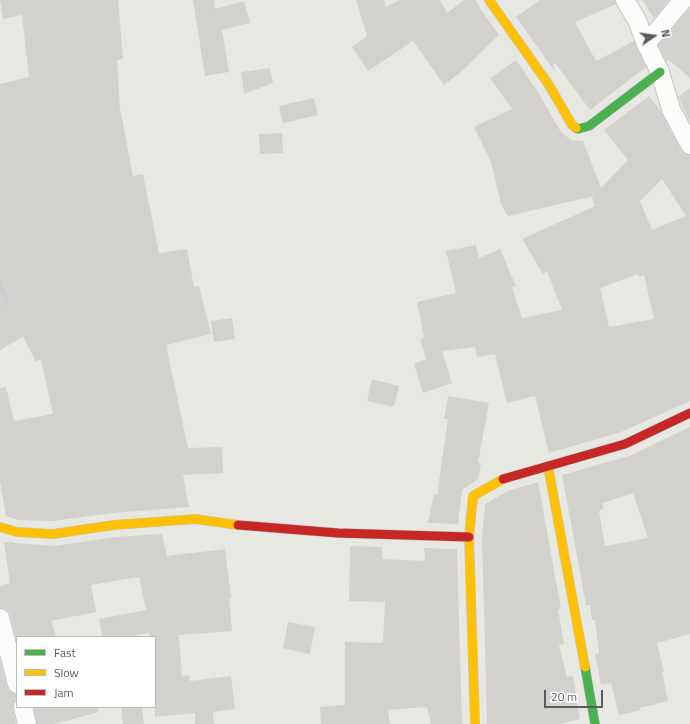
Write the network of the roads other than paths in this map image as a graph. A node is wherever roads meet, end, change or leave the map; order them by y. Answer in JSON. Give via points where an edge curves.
{"nodes":[{"id":1,"x":489,"y":0,"type":"edge"},
{"id":2,"x":625,"y":0,"type":"edge"},
{"id":3,"x":683,"y":0,"type":"edge"},
{"id":4,"x":646,"y":44,"type":"junction"},
{"id":5,"x":660,"y":72,"type":"junction"},
{"id":6,"x":690,"y":145,"type":"edge"},
{"id":7,"x":690,"y":413,"type":"edge"},
{"id":8,"x":548,"y":466,"type":"junction"},
{"id":9,"x":0,"y":528,"type":"edge"},
{"id":10,"x":469,"y":537,"type":"junction"},
{"id":11,"x":0,"y":618,"type":"edge"},
{"id":12,"x":16,"y":680,"type":"edge"},
{"id":13,"x":23,"y":708,"type":"edge"},
{"id":14,"x":27,"y":724,"type":"edge"},
{"id":15,"x":475,"y":724,"type":"edge"},
{"id":16,"x":595,"y":724,"type":"edge"}],
"edges":[{"from":1,"to":5,"type":"street","via":[[549,85],[572,125],[578,129],[589,126]]},
{"from":2,"to":4,"type":"street","via":[[637,20]]},
{"from":3,"to":4,"type":"street"},
{"from":4,"to":5,"type":"street"},
{"from":5,"to":6,"type":"street","via":[[671,109]]},
{"from":7,"to":8,"type":"street","via":[[625,444]]},
{"from":8,"to":10,"type":"street","via":[[503,479],[473,496]]},
{"from":8,"to":16,"type":"street"},
{"from":9,"to":10,"type":"street","via":[[53,534],[114,525],[195,519],[250,527],[338,533]]},
{"from":10,"to":15,"type":"street"},
{"from":11,"to":12,"type":"street"},
{"from":13,"to":14,"type":"street"}]}
